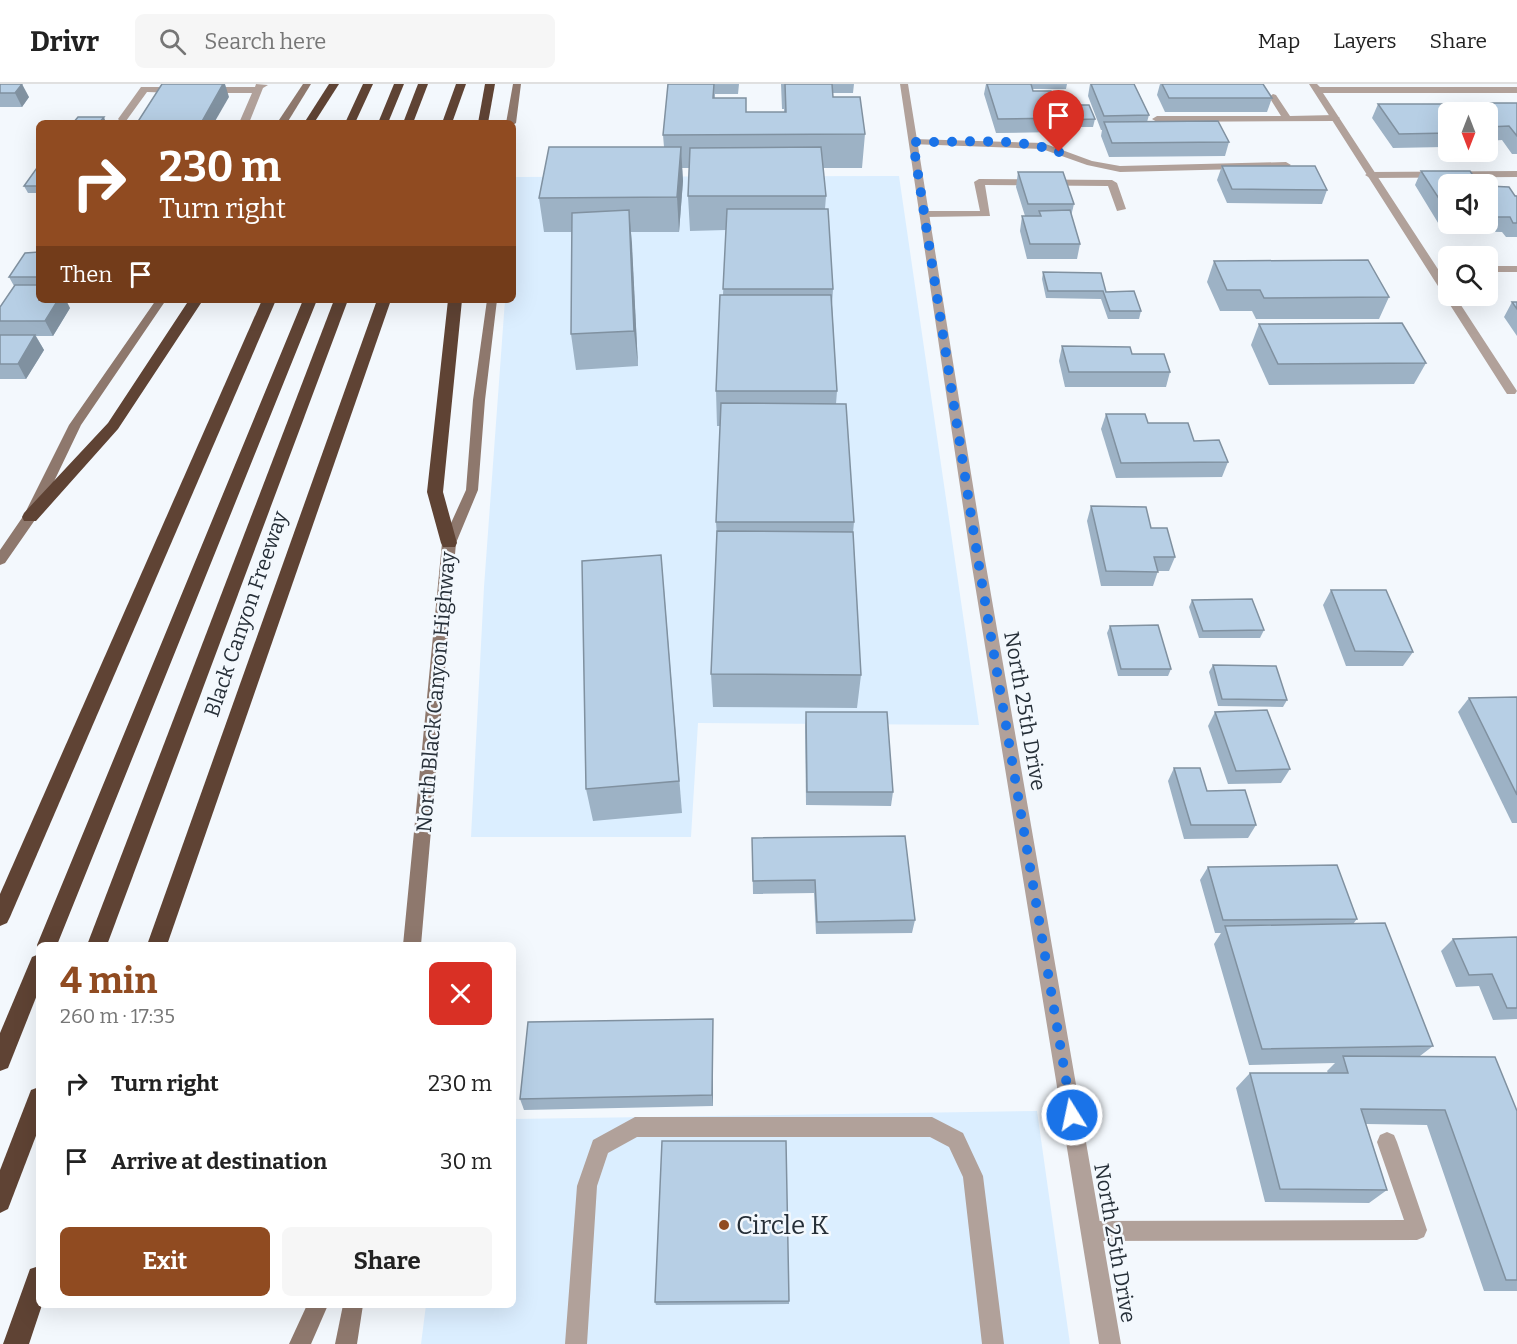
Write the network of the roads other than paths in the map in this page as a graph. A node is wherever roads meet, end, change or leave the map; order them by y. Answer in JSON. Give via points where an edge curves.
{"nodes":[{"id":1,"x":267,"y":84,"type":"edge"},
{"id":2,"x":308,"y":84,"type":"edge"},
{"id":3,"x":334,"y":84,"type":"edge"},
{"id":4,"x":368,"y":84,"type":"edge"},
{"id":5,"x":399,"y":84,"type":"edge"},
{"id":6,"x":423,"y":84,"type":"edge"},
{"id":7,"x":461,"y":84,"type":"edge"},
{"id":8,"x":490,"y":84,"type":"edge"},
{"id":9,"x":517,"y":84,"type":"edge"},
{"id":10,"x":904,"y":84,"type":"edge"},
{"id":11,"x":146,"y":87,"type":"edge"},
{"id":12,"x":1315,"y":87,"type":"edge"},
{"id":13,"x":189,"y":90,"type":"edge"},
{"id":14,"x":201,"y":90,"type":"edge"},
{"id":15,"x":258,"y":90,"type":"junction"},
{"id":16,"x":1517,"y":90,"type":"edge"},
{"id":17,"x":1273,"y":97,"type":"edge"},
{"id":18,"x":123,"y":118,"type":"dead end"},
{"id":19,"x":1287,"y":118,"type":"junction"},
{"id":20,"x":1335,"y":118,"type":"junction"},
{"id":21,"x":1158,"y":119,"type":"edge"},
{"id":22,"x":245,"y":120,"type":"edge"},
{"id":23,"x":284,"y":120,"type":"edge"},
{"id":24,"x":311,"y":120,"type":"edge"},
{"id":25,"x":351,"y":120,"type":"edge"},
{"id":26,"x":384,"y":120,"type":"edge"},
{"id":27,"x":409,"y":120,"type":"edge"},
{"id":28,"x":448,"y":120,"type":"edge"},
{"id":29,"x":484,"y":120,"type":"edge"},
{"id":30,"x":511,"y":120,"type":"edge"},
{"id":31,"x":913,"y":142,"type":"junction"},
{"id":32,"x":1286,"y":165,"type":"edge"},
{"id":33,"x":1517,"y":174,"type":"edge"},
{"id":34,"x":1370,"y":175,"type":"junction"},
{"id":35,"x":1121,"y":209,"type":"dead end"},
{"id":36,"x":924,"y":214,"type":"junction"},
{"id":37,"x":1498,"y":269,"type":"edge"},
{"id":38,"x":1517,"y":269,"type":"edge"},
{"id":39,"x":1433,"y":270,"type":"junction"},
{"id":40,"x":1438,"y":270,"type":"edge"},
{"id":41,"x":1438,"y":277,"type":"edge"},
{"id":42,"x":160,"y":303,"type":"edge"},
{"id":43,"x":194,"y":303,"type":"edge"},
{"id":44,"x":267,"y":303,"type":"edge"},
{"id":45,"x":309,"y":303,"type":"edge"},
{"id":46,"x":340,"y":303,"type":"edge"},
{"id":47,"x":383,"y":303,"type":"edge"},
{"id":48,"x":455,"y":303,"type":"edge"},
{"id":49,"x":492,"y":303,"type":"edge"},
{"id":50,"x":1457,"y":306,"type":"edge"},
{"id":51,"x":1514,"y":391,"type":"edge"},
{"id":52,"x":30,"y":517,"type":"junction"},
{"id":53,"x":449,"y":543,"type":"junction"},
{"id":54,"x":0,"y":560,"type":"edge"},
{"id":55,"x":0,"y":917,"type":"edge"},
{"id":56,"x":48,"y":942,"type":"edge"},
{"id":57,"x":98,"y":942,"type":"edge"},
{"id":58,"x":158,"y":942,"type":"edge"},
{"id":59,"x":412,"y":942,"type":"edge"},
{"id":60,"x":36,"y":971,"type":"edge"},
{"id":61,"x":0,"y":1060,"type":"edge"},
{"id":62,"x":36,"y":1106,"type":"edge"},
{"id":63,"x":1387,"y":1142,"type":"edge"},
{"id":64,"x":0,"y":1201,"type":"edge"},
{"id":65,"x":1091,"y":1231,"type":"junction"},
{"id":66,"x":36,"y":1287,"type":"edge"},
{"id":67,"x":317,"y":1308,"type":"edge"},
{"id":68,"x":352,"y":1308,"type":"edge"},
{"id":69,"x":16,"y":1344,"type":"edge"},
{"id":70,"x":300,"y":1344,"type":"edge"},
{"id":71,"x":346,"y":1344,"type":"edge"},
{"id":72,"x":576,"y":1344,"type":"edge"},
{"id":73,"x":993,"y":1344,"type":"edge"},
{"id":74,"x":1110,"y":1344,"type":"edge"}],
"edges":[{"from":1,"to":15,"type":"street","via":[[260,85]]},
{"from":2,"to":23,"type":"main road"},
{"from":3,"to":24,"type":"highway"},
{"from":4,"to":25,"type":"highway"},
{"from":5,"to":26,"type":"highway"},
{"from":6,"to":27,"type":"highway"},
{"from":7,"to":28,"type":"highway"},
{"from":8,"to":29,"type":"highway"},
{"from":9,"to":30,"type":"main road"},
{"from":10,"to":31,"type":"street","name":"North 25th Drive"},
{"from":11,"to":13,"type":"street"},
{"from":11,"to":18,"type":"street"},
{"from":12,"to":16,"type":"street"},
{"from":12,"to":20,"type":"street"},
{"from":14,"to":15,"type":"street"},
{"from":15,"to":22,"type":"street"},
{"from":17,"to":19,"type":"street"},
{"from":19,"to":20,"type":"street"},
{"from":19,"to":21,"type":"street"},
{"from":20,"to":34,"type":"street"},
{"from":31,"to":32,"type":"street","via":[[1043,146],[1120,169]]},
{"from":31,"to":36,"type":"street","name":"North 25th Drive"},
{"from":33,"to":34,"type":"street"},
{"from":34,"to":39,"type":"street"},
{"from":35,"to":36,"type":"street","via":[[1112,183],[979,182],[986,214]]},
{"from":36,"to":65,"type":"street","name":"North 25th Drive"},
{"from":37,"to":38,"type":"street"},
{"from":39,"to":40,"type":"street"},
{"from":39,"to":41,"type":"street"},
{"from":42,"to":52,"type":"main road","via":[[75,425]]},
{"from":43,"to":52,"type":"highway","via":[[112,426]]},
{"from":44,"to":55,"type":"highway"},
{"from":45,"to":56,"type":"highway"},
{"from":46,"to":57,"type":"highway"},
{"from":47,"to":58,"type":"highway","name":"Black Canyon Freeway"},
{"from":48,"to":53,"type":"highway","via":[[435,492]]},
{"from":49,"to":53,"type":"main road","name":"North Black Canyon Highway","via":[[472,490]]},
{"from":50,"to":51,"type":"street"},
{"from":52,"to":54,"type":"main road"},
{"from":53,"to":59,"type":"main road","name":"North Black Canyon Highway"},
{"from":60,"to":61,"type":"highway"},
{"from":62,"to":64,"type":"highway"},
{"from":63,"to":65,"type":"street","via":[[1417,1230]]},
{"from":65,"to":74,"type":"street","name":"North 25th Drive"},
{"from":66,"to":69,"type":"highway"},
{"from":67,"to":70,"type":"main road"},
{"from":68,"to":71,"type":"main road"},
{"from":72,"to":73,"type":"street","via":[[587,1186],[600,1147],[635,1127],[932,1127],[956,1140],[973,1176]]}]}
